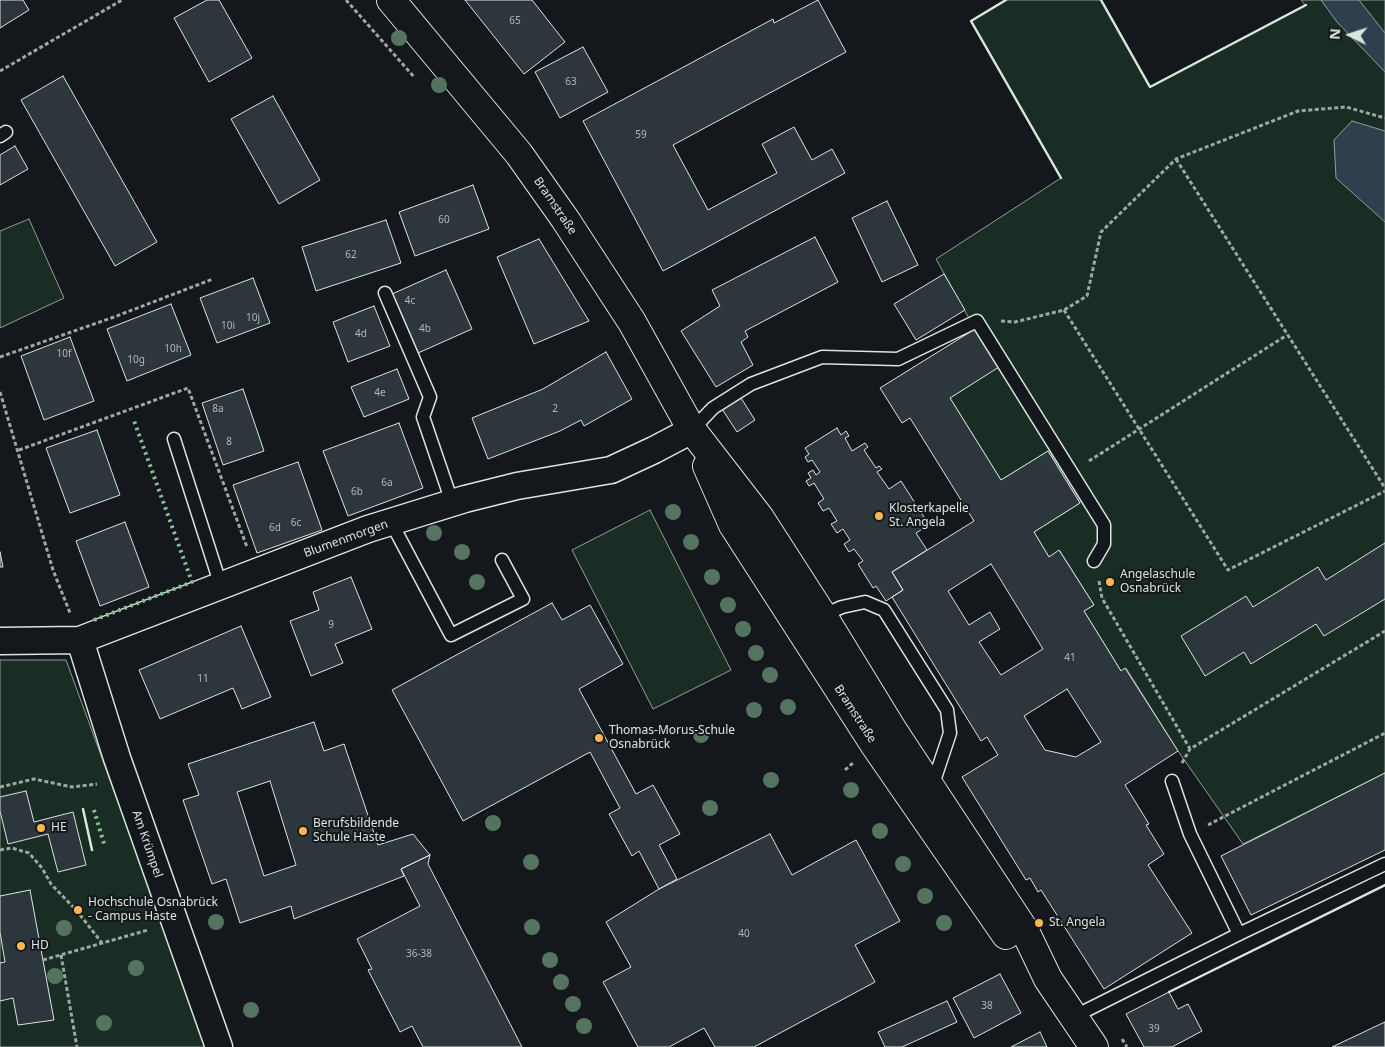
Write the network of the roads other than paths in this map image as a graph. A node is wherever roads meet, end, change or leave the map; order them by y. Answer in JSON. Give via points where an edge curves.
{"nodes":[{"id":1,"x":391,"y":0,"type":"edge"},
{"id":2,"x":385,"y":293,"type":"dead end"},
{"id":3,"x":692,"y":430,"type":"junction"},
{"id":4,"x":174,"y":439,"type":"dead end"},
{"id":5,"x":452,"y":502,"type":"junction"},
{"id":6,"x":391,"y":522,"type":"junction"},
{"id":7,"x":502,"y":560,"type":"dead end"},
{"id":8,"x":1094,"y":561,"type":"road end"},
{"id":9,"x":221,"y":586,"type":"junction"},
{"id":10,"x":812,"y":622,"type":"junction"},
{"id":11,"x":80,"y":640,"type":"junction"},
{"id":12,"x":0,"y":641,"type":"edge"},
{"id":13,"x":1172,"y":781,"type":"road end"},
{"id":14,"x":931,"y":789,"type":"junction"},
{"id":15,"x":1385,"y":864,"type":"edge"},
{"id":16,"x":1007,"y":931,"type":"junction"},
{"id":17,"x":1239,"y":934,"type":"junction"},
{"id":18,"x":1073,"y":1017,"type":"junction"},
{"id":19,"x":219,"y":1047,"type":"edge"},
{"id":20,"x":1094,"y":1047,"type":"edge"}],
"edges":[{"from":1,"to":3,"type":"street","name":"Bramstraße","via":[[519,154],[565,219],[632,322]]},
{"from":2,"to":5,"type":"lane","via":[[430,397],[423,417]]},
{"from":3,"to":5,"type":"street","name":"Blumenmorgen","via":[[611,470],[517,486]]},
{"from":3,"to":8,"type":"lane","via":[[713,408],[751,384],[822,357],[898,359],[977,321],[1104,525],[1104,544]]},
{"from":3,"to":10,"type":"street","name":"Bramstraße","via":[[760,518]]},
{"from":4,"to":9,"type":"lane"},
{"from":5,"to":6,"type":"street","name":"Blumenmorgen"},
{"from":6,"to":7,"type":"lane","via":[[451,635],[523,599]]},
{"from":6,"to":9,"type":"street","name":"Blumenmorgen"},
{"from":9,"to":11,"type":"street","name":"Blumenmorgen"},
{"from":10,"to":14,"type":"street","name":"Bramstraße","via":[[894,732]]},
{"from":10,"to":14,"type":"lane","via":[[842,607],[864,602],[884,610],[947,710],[950,734]]},
{"from":10,"to":16,"type":"street","name":"Bramstraße","via":[[874,744]]},
{"from":11,"to":12,"type":"street","name":"Blumenmorgen"},
{"from":11,"to":19,"type":"street","name":"Am Krümpel","via":[[117,758]]},
{"from":13,"to":17,"type":"lane","via":[[1190,834]]},
{"from":14,"to":16,"type":"street","name":"Bramstraße"},
{"from":15,"to":17,"type":"lane"},
{"from":16,"to":18,"type":"street","name":"Bramstraße","via":[[1048,979]]},
{"from":17,"to":18,"type":"lane"},
{"from":18,"to":20,"type":"street","name":"Bramstraße"}]}
